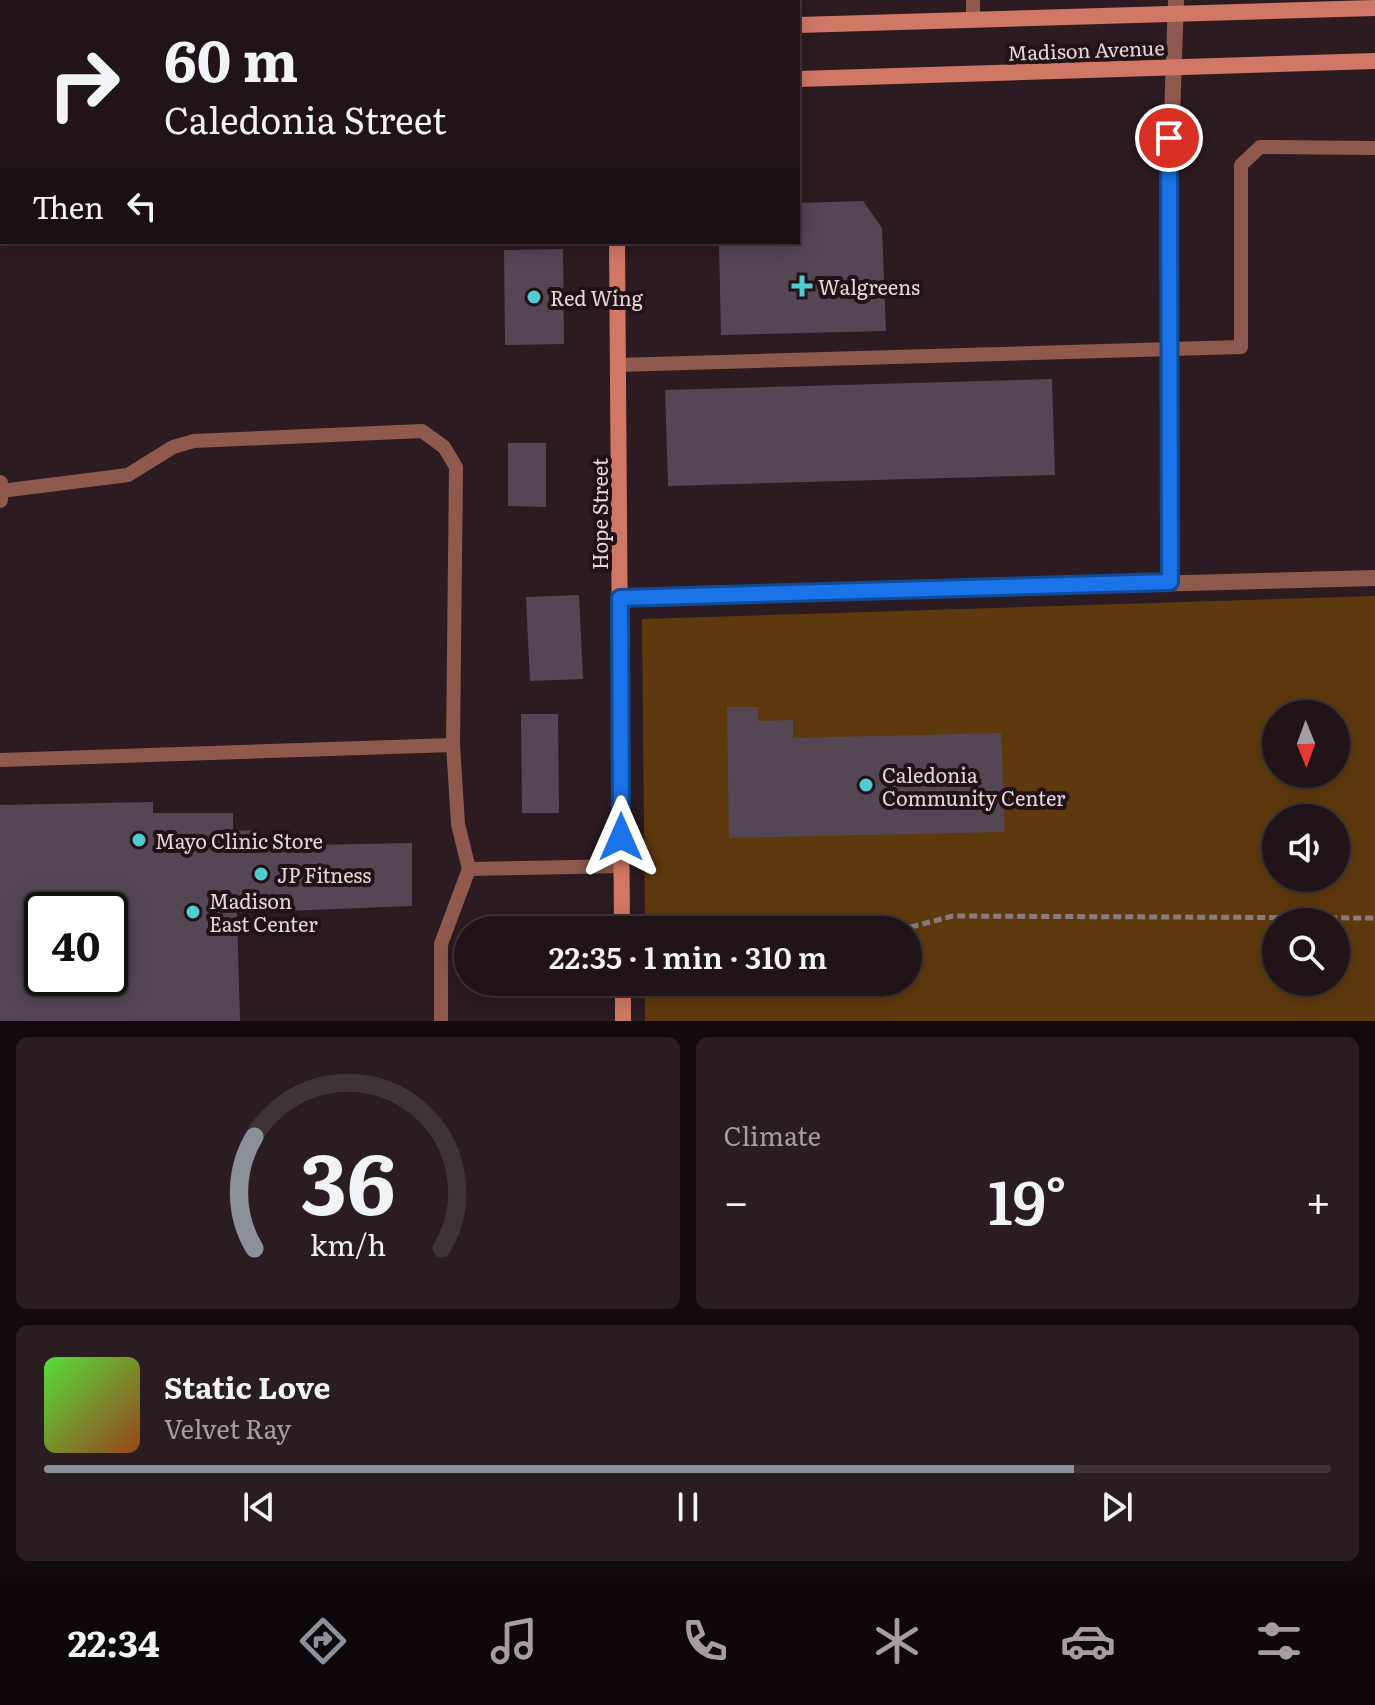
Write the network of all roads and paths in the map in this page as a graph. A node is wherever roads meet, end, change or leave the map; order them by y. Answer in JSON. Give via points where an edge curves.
{"nodes":[{"id":1,"x":973,"y":0,"type":"edge"},
{"id":2,"x":1331,"y":4,"type":"edge"},
{"id":3,"x":1176,"y":6,"type":"edge"},
{"id":4,"x":1375,"y":8,"type":"edge"},
{"id":5,"x":973,"y":19,"type":"junction"},
{"id":6,"x":800,"y":25,"type":"edge"},
{"id":7,"x":1375,"y":61,"type":"edge"},
{"id":8,"x":1173,"y":66,"type":"junction"},
{"id":9,"x":800,"y":79,"type":"edge"},
{"id":10,"x":1375,"y":148,"type":"edge"},
{"id":11,"x":617,"y":244,"type":"edge"},
{"id":12,"x":1169,"y":348,"type":"junction"},
{"id":13,"x":618,"y":365,"type":"junction"},
{"id":14,"x":0,"y":491,"type":"edge"},
{"id":15,"x":1375,"y":578,"type":"edge"},
{"id":16,"x":1170,"y":582,"type":"junction"},
{"id":17,"x":620,"y":598,"type":"junction"},
{"id":18,"x":453,"y":745,"type":"junction"},
{"id":19,"x":0,"y":760,"type":"edge"},
{"id":20,"x":622,"y":866,"type":"junction"},
{"id":21,"x":469,"y":869,"type":"junction"},
{"id":22,"x":622,"y":916,"type":"edge"},
{"id":23,"x":1375,"y":918,"type":"edge"},
{"id":24,"x":922,"y":924,"type":"edge"},
{"id":25,"x":623,"y":996,"type":"edge"},
{"id":26,"x":441,"y":1021,"type":"edge"},
{"id":27,"x":623,"y":1021,"type":"edge"}],
"edges":[{"from":1,"to":5,"type":"lane"},
{"from":2,"to":3,"type":"main road","name":"Madison Avenue"},
{"from":2,"to":4,"type":"main road","name":"Madison Avenue"},
{"from":3,"to":5,"type":"main road","name":"Madison Avenue"},
{"from":3,"to":8,"type":"street"},
{"from":5,"to":6,"type":"main road","name":"Madison Avenue"},
{"from":7,"to":8,"type":"main road","name":"Madison Avenue"},
{"from":8,"to":9,"type":"main road","name":"Madison Avenue"},
{"from":8,"to":12,"type":"street"},
{"from":10,"to":12,"type":"lane","via":[[1260,147],[1241,165],[1241,347]]},
{"from":11,"to":13,"type":"main road","name":"Hope Street"},
{"from":12,"to":13,"type":"lane"},
{"from":12,"to":16,"type":"street"},
{"from":13,"to":17,"type":"main road","name":"Hope Street"},
{"from":14,"to":18,"type":"lane","via":[[128,475],[173,447],[194,441],[422,431],[444,447],[456,467]]},
{"from":15,"to":16,"type":"street"},
{"from":16,"to":17,"type":"street"},
{"from":17,"to":20,"type":"main road","name":"Hope Street"},
{"from":18,"to":19,"type":"lane"},
{"from":18,"to":21,"type":"lane","via":[[458,824]]},
{"from":20,"to":21,"type":"lane"},
{"from":20,"to":22,"type":"main road","name":"Hope Street"},
{"from":21,"to":26,"type":"lane","via":[[441,944]]},
{"from":23,"to":24,"type":"path","via":[[953,916]]},
{"from":25,"to":27,"type":"main road"}]}
